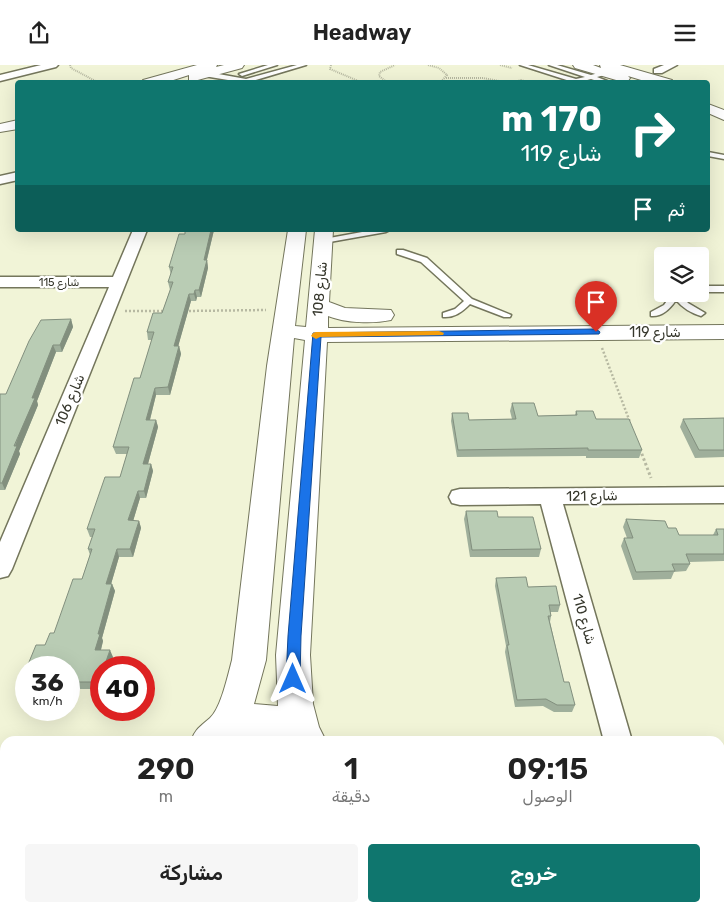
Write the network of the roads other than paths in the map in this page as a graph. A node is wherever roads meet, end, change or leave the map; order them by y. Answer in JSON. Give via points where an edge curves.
{"nodes":[{"id":1,"x":53,"y":65,"type":"edge"},
{"id":2,"x":211,"y":65,"type":"edge"},
{"id":3,"x":238,"y":65,"type":"edge"},
{"id":4,"x":274,"y":65,"type":"edge"},
{"id":5,"x":303,"y":65,"type":"edge"},
{"id":6,"x":523,"y":65,"type":"edge"},
{"id":7,"x":552,"y":65,"type":"edge"},
{"id":8,"x":579,"y":65,"type":"edge"},
{"id":9,"x":672,"y":65,"type":"edge"},
{"id":10,"x":658,"y":71,"type":"dead end"},
{"id":11,"x":607,"y":73,"type":"edge"},
{"id":12,"x":591,"y":77,"type":"junction"},
{"id":13,"x":0,"y":78,"type":"edge"},
{"id":14,"x":206,"y":79,"type":"edge"},
{"id":15,"x":227,"y":79,"type":"junction"},
{"id":16,"x":158,"y":80,"type":"edge"},
{"id":17,"x":233,"y":80,"type":"edge"},
{"id":18,"x":251,"y":80,"type":"edge"},
{"id":19,"x":572,"y":80,"type":"edge"},
{"id":20,"x":584,"y":80,"type":"edge"},
{"id":21,"x":629,"y":80,"type":"edge"},
{"id":22,"x":649,"y":80,"type":"edge"},
{"id":23,"x":710,"y":98,"type":"edge"},
{"id":24,"x":724,"y":104,"type":"edge"},
{"id":25,"x":710,"y":109,"type":"edge"},
{"id":26,"x":15,"y":116,"type":"edge"},
{"id":27,"x":724,"y":116,"type":"edge"},
{"id":28,"x":0,"y":119,"type":"edge"},
{"id":29,"x":15,"y":124,"type":"edge"},
{"id":30,"x":0,"y":127,"type":"edge"},
{"id":31,"x":710,"y":155,"type":"edge"},
{"id":32,"x":724,"y":157,"type":"edge"},
{"id":33,"x":15,"y":178,"type":"edge"},
{"id":34,"x":0,"y":180,"type":"edge"},
{"id":35,"x":139,"y":232,"type":"edge"},
{"id":36,"x":297,"y":232,"type":"edge"},
{"id":37,"x":365,"y":232,"type":"edge"},
{"id":38,"x":324,"y":236,"type":"edge"},
{"id":39,"x":400,"y":252,"type":"dead end"},
{"id":40,"x":0,"y":282,"type":"edge"},
{"id":41,"x":118,"y":282,"type":"junction"},
{"id":42,"x":709,"y":289,"type":"edge"},
{"id":43,"x":724,"y":289,"type":"edge"},
{"id":44,"x":469,"y":301,"type":"junction"},
{"id":45,"x":670,"y":302,"type":"edge"},
{"id":46,"x":683,"y":302,"type":"edge"},
{"id":47,"x":319,"y":305,"type":"junction"},
{"id":48,"x":286,"y":313,"type":"junction"},
{"id":49,"x":701,"y":313,"type":"junction"},
{"id":50,"x":724,"y":313,"type":"edge"},
{"id":51,"x":654,"y":314,"type":"junction"},
{"id":52,"x":446,"y":315,"type":"junction"},
{"id":53,"x":507,"y":315,"type":"junction"},
{"id":54,"x":598,"y":323,"type":"junction"},
{"id":55,"x":724,"y":332,"type":"edge"},
{"id":56,"x":316,"y":335,"type":"junction"},
{"id":57,"x":724,"y":495,"type":"edge"},
{"id":58,"x":460,"y":497,"type":"dead end"},
{"id":59,"x":550,"y":497,"type":"junction"},
{"id":60,"x":7,"y":533,"type":"edge"},
{"id":61,"x":0,"y":569,"type":"edge"},
{"id":62,"x":216,"y":735,"type":"edge"},
{"id":63,"x":303,"y":736,"type":"edge"},
{"id":64,"x":305,"y":736,"type":"edge"},
{"id":65,"x":617,"y":736,"type":"edge"}],
"edges":[{"from":1,"to":13,"type":"street"},
{"from":2,"to":16,"type":"street"},
{"from":3,"to":14,"type":"street"},
{"from":4,"to":15,"type":"lane"},
{"from":5,"to":18,"type":"lane"},
{"from":6,"to":19,"type":"lane"},
{"from":7,"to":12,"type":"lane"},
{"from":8,"to":11,"type":"street"},
{"from":9,"to":10,"type":"street"},
{"from":11,"to":12,"type":"lane"},
{"from":11,"to":12,"type":"lane"},
{"from":11,"to":21,"type":"street"},
{"from":11,"to":22,"type":"street"},
{"from":12,"to":20,"type":"lane"},
{"from":14,"to":15,"type":"lane"},
{"from":14,"to":15,"type":"lane"},
{"from":15,"to":17,"type":"lane"},
{"from":23,"to":24,"type":"street"},
{"from":25,"to":27,"type":"street"},
{"from":26,"to":28,"type":"street"},
{"from":29,"to":30,"type":"street"},
{"from":31,"to":32,"type":"lane"},
{"from":33,"to":34,"type":"street"},
{"from":35,"to":41,"type":"street","name":"شارع 106"},
{"from":36,"to":48,"type":"street"},
{"from":37,"to":38,"type":"lane"},
{"from":38,"to":47,"type":"street","name":"شارع 108"},
{"from":39,"to":44,"type":"lane","via":[[424,260]]},
{"from":40,"to":41,"type":"street","name":"شارع 115"},
{"from":41,"to":60,"type":"street","name":"شارع 106"},
{"from":42,"to":43,"type":"lane"},
{"from":44,"to":52,"type":"lane","via":[[458,311]]},
{"from":44,"to":53,"type":"lane"},
{"from":45,"to":51,"type":"lane"},
{"from":46,"to":49,"type":"lane"},
{"from":47,"to":52,"type":"street","name":"شارع 119","via":[[329,311],[349,315]]},
{"from":47,"to":56,"type":"street","name":"شارع 108"},
{"from":48,"to":56,"type":"street","name":"شارع 119","via":[[295,331]]},
{"from":48,"to":62,"type":"street","via":[[249,660],[240,696]]},
{"from":49,"to":50,"type":"street","name":"شارع 119"},
{"from":49,"to":51,"type":"street","name":"شارع 119"},
{"from":51,"to":54,"type":"street","name":"شارع 119"},
{"from":52,"to":53,"type":"street","name":"شارع 119"},
{"from":53,"to":54,"type":"street","name":"شارع 119"},
{"from":54,"to":55,"type":"street","name":"شارع 119"},
{"from":54,"to":56,"type":"street","name":"شارع 119","via":[[549,333]]},
{"from":56,"to":64,"type":"street","name":"شارع 108","via":[[293,655],[295,704]]},
{"from":57,"to":59,"type":"street","name":"شارع 121"},
{"from":58,"to":59,"type":"street","name":"شارع 121"},
{"from":59,"to":65,"type":"street","name":"شارع 110"},
{"from":60,"to":61,"type":"street","name":"شارع 106"},
{"from":62,"to":63,"type":"street","via":[[240,722],[257,719],[274,720]]}]}
